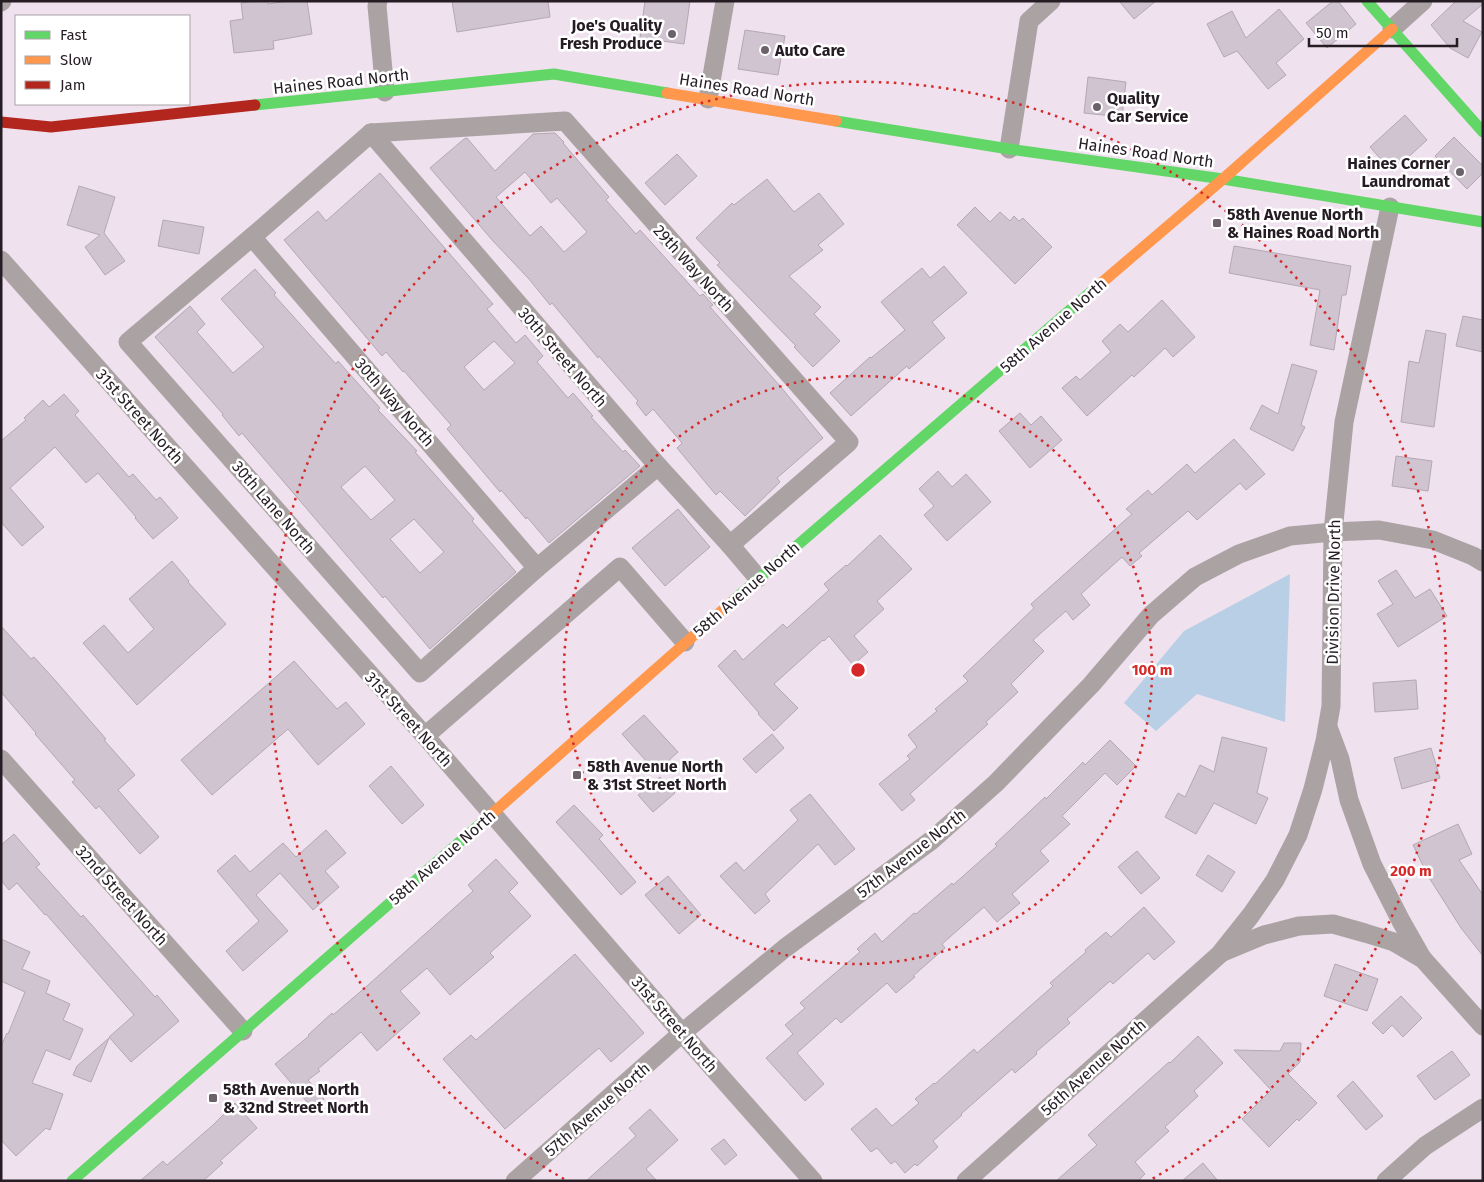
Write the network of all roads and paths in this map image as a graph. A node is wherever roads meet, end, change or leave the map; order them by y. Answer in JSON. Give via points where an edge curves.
{"nodes":[{"id":1,"x":378,"y":1,"type":"edge"},
{"id":2,"x":725,"y":1,"type":"edge"},
{"id":3,"x":1051,"y":1,"type":"edge"},
{"id":4,"x":1368,"y":1,"type":"edge"},
{"id":5,"x":1423,"y":1,"type":"edge"},
{"id":6,"x":1392,"y":29,"type":"junction"},
{"id":7,"x":384,"y":92,"type":"junction"},
{"id":8,"x":708,"y":98,"type":"junction"},
{"id":9,"x":1,"y":122,"type":"edge"},
{"id":10,"x":1483,"y":132,"type":"edge"},
{"id":11,"x":371,"y":133,"type":"junction"},
{"id":12,"x":1009,"y":148,"type":"junction"},
{"id":13,"x":1222,"y":179,"type":"junction"},
{"id":14,"x":1390,"y":207,"type":"junction"},
{"id":15,"x":1483,"y":222,"type":"edge"},
{"id":16,"x":252,"y":237,"type":"junction"},
{"id":17,"x":1,"y":260,"type":"edge"},
{"id":18,"x":658,"y":466,"type":"junction"},
{"id":19,"x":1333,"y":532,"type":"junction"},
{"id":20,"x":730,"y":545,"type":"junction"},
{"id":21,"x":1483,"y":562,"type":"edge"},
{"id":22,"x":537,"y":568,"type":"junction"},
{"id":23,"x":758,"y":578,"type":"junction"},
{"id":24,"x":685,"y":642,"type":"junction"},
{"id":25,"x":1328,"y":726,"type":"junction"},
{"id":26,"x":425,"y":736,"type":"junction"},
{"id":27,"x":1,"y":759,"type":"edge"},
{"id":28,"x":493,"y":813,"type":"junction"},
{"id":29,"x":1220,"y":954,"type":"junction"},
{"id":30,"x":1423,"y":959,"type":"junction"},
{"id":31,"x":1483,"y":1026,"type":"edge"},
{"id":32,"x":243,"y":1031,"type":"junction"},
{"id":33,"x":682,"y":1033,"type":"junction"},
{"id":34,"x":1483,"y":1108,"type":"edge"},
{"id":35,"x":72,"y":1181,"type":"edge"},
{"id":36,"x":515,"y":1181,"type":"edge"},
{"id":37,"x":814,"y":1181,"type":"edge"},
{"id":38,"x":966,"y":1181,"type":"edge"},
{"id":39,"x":1386,"y":1181,"type":"edge"}],
"edges":[{"from":1,"to":7,"type":"street"},
{"from":2,"to":8,"type":"street"},
{"from":3,"to":12,"type":"street","via":[[1029,21]]},
{"from":4,"to":6,"type":"street"},
{"from":5,"to":6,"type":"street","name":"58th Avenue North"},
{"from":6,"to":10,"type":"street"},
{"from":6,"to":13,"type":"street","name":"58th Avenue North"},
{"from":7,"to":8,"type":"street","name":"Haines Road North","via":[[554,74]]},
{"from":7,"to":9,"type":"street","name":"Haines Road North","via":[[52,127]]},
{"from":8,"to":12,"type":"street","name":"Haines Road North"},
{"from":11,"to":16,"type":"street"},
{"from":11,"to":18,"type":"street","name":"30th Street North"},
{"from":11,"to":20,"type":"street","name":"29th Way North","via":[[565,122],[849,442]]},
{"from":12,"to":13,"type":"street","name":"Haines Road North"},
{"from":13,"to":14,"type":"street","name":"Haines Road North"},
{"from":13,"to":23,"type":"street","name":"58th Avenue North"},
{"from":14,"to":15,"type":"street","name":"Haines Road North"},
{"from":14,"to":19,"type":"street","name":"Division Drive North","via":[[1344,422]]},
{"from":16,"to":22,"type":"street","name":"30th Way North"},
{"from":16,"to":22,"type":"street","name":"30th Lane North","via":[[128,342],[420,673]]},
{"from":17,"to":26,"type":"street","name":"31st Street North"},
{"from":18,"to":20,"type":"street","name":"30th Street North"},
{"from":18,"to":22,"type":"street"},
{"from":19,"to":21,"type":"street","name":"57th Avenue North","via":[[1379,530],[1433,540]]},
{"from":19,"to":25,"type":"street","name":"Division Drive North"},
{"from":19,"to":33,"type":"street","name":"57th Avenue North","via":[[1290,536],[1239,554],[1195,577],[1151,615],[1091,685],[996,783],[932,840],[785,948]]},
{"from":20,"to":23,"type":"street","name":"30th Street North"},
{"from":23,"to":24,"type":"street","name":"58th Avenue North"},
{"from":24,"to":26,"type":"street","via":[[620,567]]},
{"from":24,"to":28,"type":"street","name":"58th Avenue North"},
{"from":25,"to":29,"type":"street","name":"Division Drive North","via":[[1298,835],[1275,880]]},
{"from":25,"to":30,"type":"street","via":[[1372,864]]},
{"from":26,"to":28,"type":"street","name":"31st Street North"},
{"from":27,"to":32,"type":"street","name":"32nd Street North"},
{"from":28,"to":32,"type":"street","name":"58th Avenue North"},
{"from":28,"to":33,"type":"street","name":"31st Street North"},
{"from":29,"to":30,"type":"street","via":[[1264,935],[1299,926],[1333,924],[1394,942]]},
{"from":29,"to":38,"type":"street","name":"56th Avenue North"},
{"from":30,"to":31,"type":"street"},
{"from":32,"to":35,"type":"street","name":"58th Avenue North"},
{"from":33,"to":36,"type":"street","name":"57th Avenue North"},
{"from":33,"to":37,"type":"street","name":"31st Street North"},
{"from":34,"to":39,"type":"street","via":[[1426,1146]]}]}
